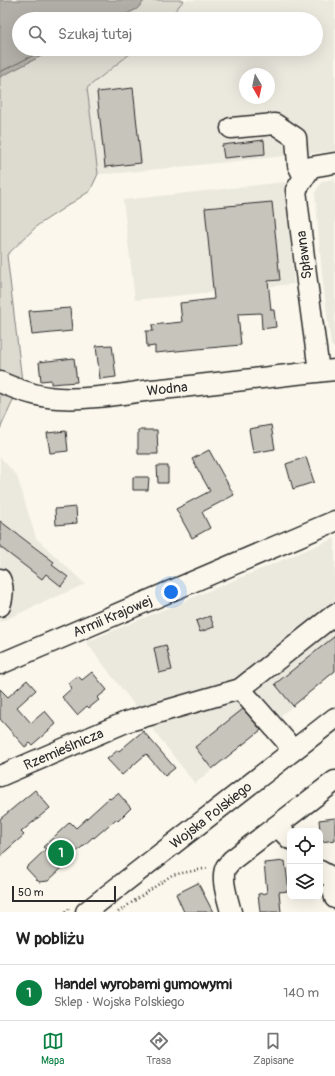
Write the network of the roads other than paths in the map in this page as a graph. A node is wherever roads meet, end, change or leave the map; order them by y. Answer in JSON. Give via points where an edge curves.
{"nodes":[{"id":1,"x":231,"y":128,"type":"dead end"},
{"id":2,"x":335,"y":163,"type":"edge"},
{"id":3,"x":304,"y":177,"type":"junction"},
{"id":4,"x":327,"y":371,"type":"edge"},
{"id":5,"x":0,"y":382,"type":"edge"},
{"id":6,"x":335,"y":521,"type":"edge"},
{"id":7,"x":0,"y":579,"type":"edge"},
{"id":8,"x":0,"y":606,"type":"edge"},
{"id":9,"x":335,"y":614,"type":"edge"},
{"id":10,"x":0,"y":664,"type":"edge"},
{"id":11,"x":240,"y":689,"type":"junction"},
{"id":12,"x":335,"y":718,"type":"edge"},
{"id":13,"x":292,"y":751,"type":"junction"},
{"id":14,"x":0,"y":776,"type":"edge"},
{"id":15,"x":335,"y":781,"type":"edge"},
{"id":16,"x":284,"y":832,"type":"edge"},
{"id":17,"x":323,"y":873,"type":"edge"},
{"id":18,"x":335,"y":879,"type":"edge"},
{"id":19,"x":335,"y":882,"type":"edge"},
{"id":20,"x":335,"y":898,"type":"edge"},
{"id":21,"x":87,"y":912,"type":"edge"},
{"id":22,"x":231,"y":912,"type":"edge"}],
"edges":[{"from":1,"to":3,"type":"street","via":[[275,124],[296,138],[298,165]]},
{"from":2,"to":3,"type":"street","name":"Spławna","via":[[311,167]]},
{"from":3,"to":4,"type":"street","name":"Spławna","via":[[296,190],[307,282]]},
{"from":4,"to":5,"type":"street","name":"Wodna","via":[[78,398],[38,395]]},
{"from":6,"to":10,"type":"street","name":"Armii Krajowej"},
{"from":7,"to":8,"type":"street","via":[[3,594]]},
{"from":9,"to":11,"type":"street"},
{"from":11,"to":13,"type":"street"},
{"from":11,"to":14,"type":"street","name":"Rzemieślnicza","via":[[126,722]]},
{"from":12,"to":13,"type":"street","name":"Wojska Polskiego"},
{"from":13,"to":21,"type":"street","name":"Wojska Polskiego"},
{"from":15,"to":16,"type":"street"},
{"from":16,"to":22,"type":"street","via":[[232,860],[226,866],[224,880]]},
{"from":17,"to":18,"type":"street"},
{"from":19,"to":20,"type":"street"}]}
